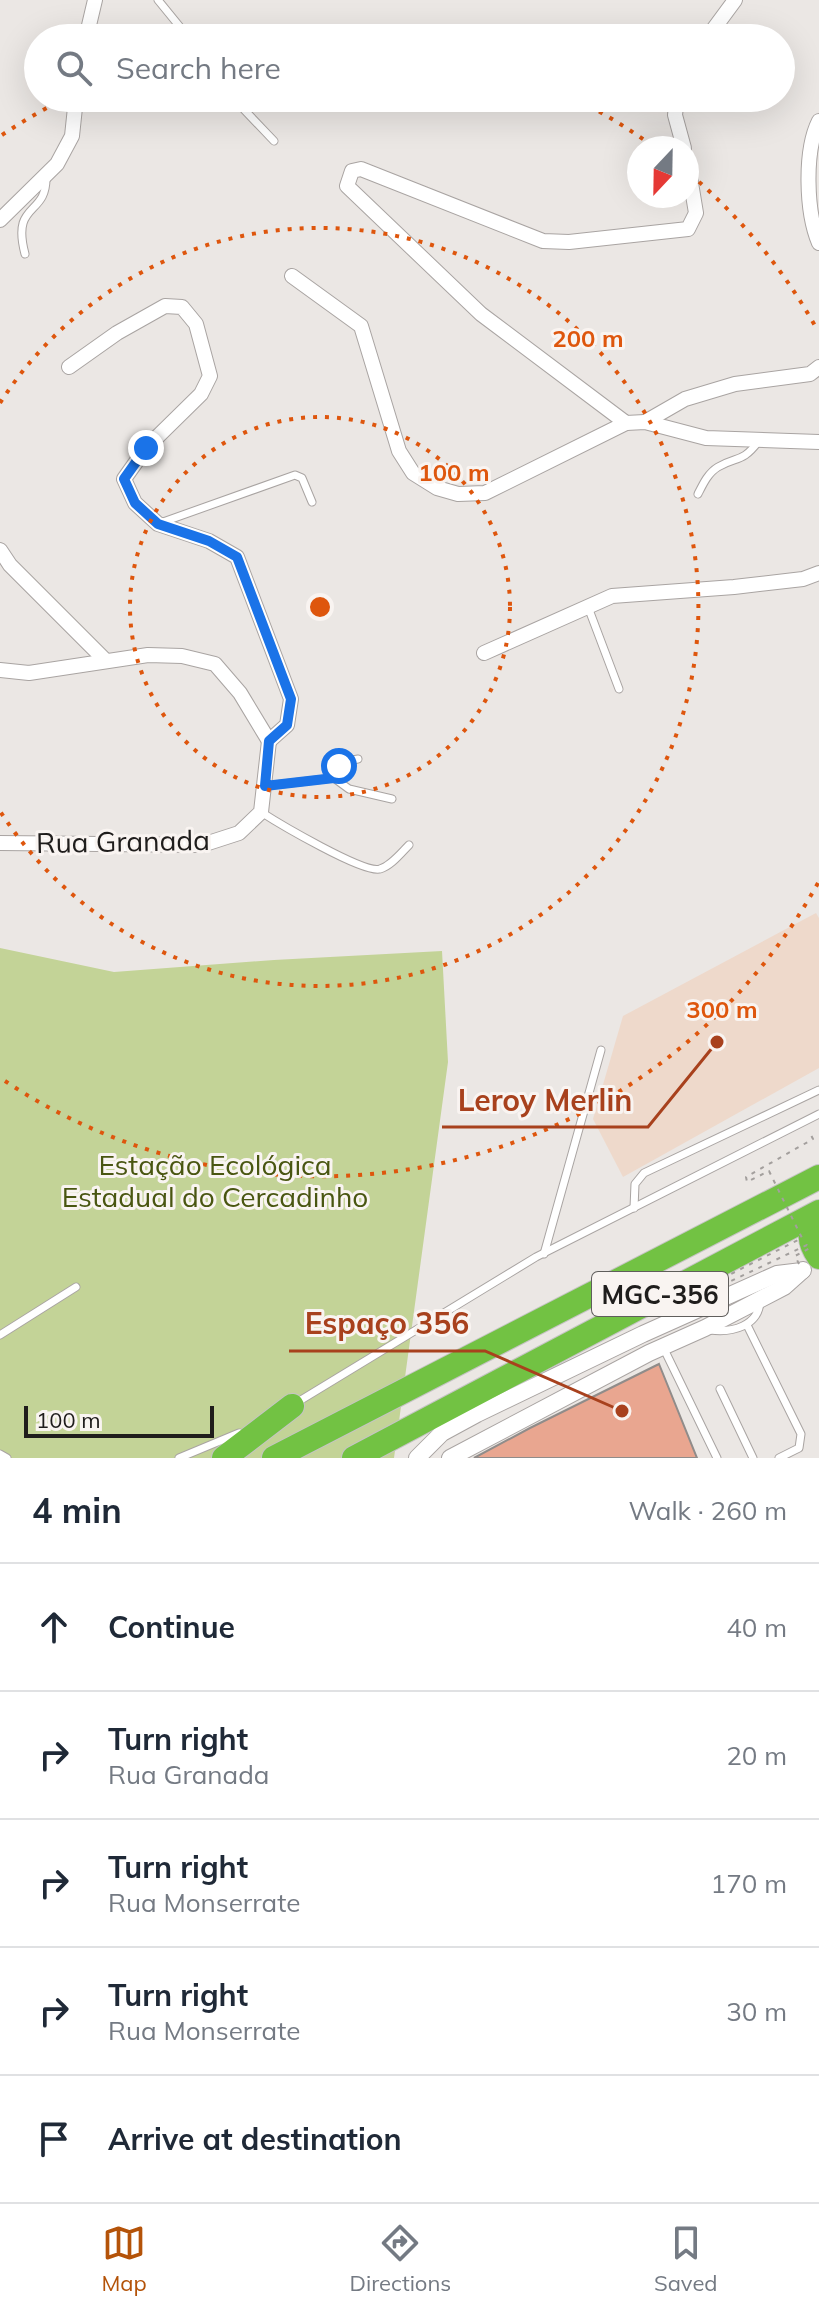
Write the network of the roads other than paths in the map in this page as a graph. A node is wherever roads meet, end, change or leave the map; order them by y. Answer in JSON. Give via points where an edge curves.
{"nodes":[{"id":1,"x":95,"y":0,"type":"edge"},
{"id":2,"x":158,"y":0,"type":"edge"},
{"id":3,"x":735,"y":0,"type":"edge"},
{"id":4,"x":89,"y":24,"type":"edge"},
{"id":5,"x":178,"y":24,"type":"edge"},
{"id":6,"x":717,"y":24,"type":"edge"},
{"id":7,"x":75,"y":112,"type":"edge"},
{"id":8,"x":246,"y":112,"type":"edge"},
{"id":9,"x":675,"y":112,"type":"edge"},
{"id":10,"x":819,"y":121,"type":"edge"},
{"id":11,"x":681,"y":136,"type":"edge"},
{"id":12,"x":274,"y":141,"type":"dead end"},
{"id":13,"x":46,"y":176,"type":"junction"},
{"id":14,"x":695,"y":208,"type":"edge"},
{"id":15,"x":0,"y":220,"type":"edge"},
{"id":16,"x":819,"y":243,"type":"edge"},
{"id":17,"x":25,"y":254,"type":"dead end"},
{"id":18,"x":292,"y":276,"type":"dead end"},
{"id":19,"x":69,"y":367,"type":"dead end"},
{"id":20,"x":819,"y":367,"type":"edge"},
{"id":21,"x":645,"y":422,"type":"junction"},
{"id":22,"x":626,"y":423,"type":"junction"},
{"id":23,"x":758,"y":442,"type":"junction"},
{"id":24,"x":819,"y":442,"type":"edge"},
{"id":25,"x":698,"y":494,"type":"dead end"},
{"id":26,"x":312,"y":502,"type":"dead end"},
{"id":27,"x":158,"y":524,"type":"junction"},
{"id":28,"x":0,"y":550,"type":"edge"},
{"id":29,"x":819,"y":573,"type":"edge"},
{"id":30,"x":588,"y":607,"type":"junction"},
{"id":31,"x":484,"y":653,"type":"dead end"},
{"id":32,"x":106,"y":661,"type":"junction"},
{"id":33,"x":0,"y":670,"type":"edge"},
{"id":34,"x":619,"y":689,"type":"dead end"},
{"id":35,"x":269,"y":741,"type":"junction"},
{"id":36,"x":358,"y":759,"type":"dead end"},
{"id":37,"x":334,"y":778,"type":"junction"},
{"id":38,"x":265,"y":786,"type":"junction"},
{"id":39,"x":392,"y":799,"type":"dead end"},
{"id":40,"x":261,"y":812,"type":"junction"},
{"id":41,"x":0,"y":843,"type":"edge"},
{"id":42,"x":409,"y":845,"type":"dead end"},
{"id":43,"x":601,"y":1050,"type":"dead end"},
{"id":44,"x":819,"y":1090,"type":"edge"},
{"id":45,"x":819,"y":1114,"type":"edge"},
{"id":46,"x":819,"y":1177,"type":"edge"},
{"id":47,"x":634,"y":1208,"type":"junction"},
{"id":48,"x":819,"y":1212,"type":"edge"},
{"id":49,"x":819,"y":1219,"type":"edge"},
{"id":50,"x":544,"y":1254,"type":"junction"},
{"id":51,"x":810,"y":1264,"type":"edge"},
{"id":52,"x":76,"y":1287,"type":"dead end"},
{"id":53,"x":760,"y":1298,"type":"junction"},
{"id":54,"x":747,"y":1325,"type":"junction"},
{"id":55,"x":705,"y":1328,"type":"junction"},
{"id":56,"x":0,"y":1335,"type":"edge"},
{"id":57,"x":663,"y":1347,"type":"junction"},
{"id":58,"x":720,"y":1389,"type":"dead end"},
{"id":59,"x":292,"y":1406,"type":"junction"},
{"id":60,"x":477,"y":1414,"type":"junction"},
{"id":61,"x":490,"y":1436,"type":"junction"},
{"id":62,"x":0,"y":1454,"type":"edge"},
{"id":63,"x":7,"y":1458,"type":"edge"},
{"id":64,"x":179,"y":1458,"type":"edge"},
{"id":65,"x":224,"y":1458,"type":"edge"},
{"id":66,"x":274,"y":1458,"type":"edge"},
{"id":67,"x":354,"y":1458,"type":"edge"},
{"id":68,"x":417,"y":1458,"type":"edge"},
{"id":69,"x":450,"y":1458,"type":"edge"},
{"id":70,"x":717,"y":1458,"type":"edge"},
{"id":71,"x":753,"y":1458,"type":"edge"},
{"id":72,"x":779,"y":1458,"type":"edge"}],
"edges":[{"from":1,"to":4,"type":"street"},
{"from":2,"to":5,"type":"lane"},
{"from":3,"to":6,"type":"street"},
{"from":7,"to":13,"type":"street","via":[[72,136]]},
{"from":8,"to":12,"type":"lane"},
{"from":9,"to":11,"type":"street"},
{"from":10,"to":16,"type":"street","via":[[812,135],[809,189]]},
{"from":13,"to":15,"type":"street"},
{"from":13,"to":17,"type":"lane","via":[[45,192],[21,226]]},
{"from":14,"to":22,"type":"street","via":[[688,229],[543,241],[361,169],[348,178],[351,193],[481,314]]},
{"from":18,"to":22,"type":"street","via":[[361,326],[399,451],[413,473],[437,488],[485,493]]},
{"from":19,"to":27,"type":"street","via":[[165,306],[182,307],[196,324],[210,376],[201,394],[146,448],[124,479],[135,503]]},
{"from":20,"to":21,"type":"street","via":[[810,374],[735,384],[685,399]]},
{"from":21,"to":22,"type":"street"},
{"from":21,"to":23,"type":"street","via":[[706,438]]},
{"from":23,"to":24,"type":"street"},
{"from":23,"to":25,"type":"lane","via":[[748,455],[719,466]]},
{"from":26,"to":27,"type":"lane","via":[[302,478],[295,475]]},
{"from":27,"to":35,"type":"street","via":[[237,557],[291,699],[287,725]]},
{"from":28,"to":32,"type":"street"},
{"from":29,"to":30,"type":"street","via":[[790,581],[612,596]]},
{"from":30,"to":31,"type":"street"},
{"from":30,"to":34,"type":"lane"},
{"from":32,"to":33,"type":"street","via":[[29,673]]},
{"from":32,"to":35,"type":"street","via":[[148,655],[215,664]]},
{"from":35,"to":38,"type":"street"},
{"from":36,"to":37,"type":"lane","via":[[339,766]]},
{"from":37,"to":38,"type":"lane"},
{"from":37,"to":39,"type":"lane","via":[[349,789]]},
{"from":38,"to":40,"type":"street"},
{"from":40,"to":41,"type":"street","name":"Rua Granada","via":[[239,833],[202,845]]},
{"from":40,"to":42,"type":"lane","via":[[369,869],[387,865]]},
{"from":43,"to":50,"type":"lane"},
{"from":44,"to":47,"type":"lane","via":[[644,1173],[635,1184]]},
{"from":45,"to":47,"type":"lane"},
{"from":46,"to":66,"type":"highway","number":"MGC-356"},
{"from":47,"to":50,"type":"lane"},
{"from":48,"to":67,"type":"highway","number":"MGC-356"},
{"from":49,"to":51,"type":"highway","via":[[810,1234]]},
{"from":50,"to":59,"type":"lane"},
{"from":51,"to":53,"type":"street","via":[[784,1287]]},
{"from":51,"to":60,"type":"street","via":[[643,1334]]},
{"from":52,"to":56,"type":"lane"},
{"from":53,"to":54,"type":"lane","via":[[757,1316]]},
{"from":53,"to":55,"type":"street"},
{"from":54,"to":55,"type":"lane"},
{"from":54,"to":72,"type":"lane","via":[[801,1434],[799,1448]]},
{"from":55,"to":57,"type":"street"},
{"from":57,"to":61,"type":"street"},
{"from":57,"to":70,"type":"lane"},
{"from":58,"to":71,"type":"lane"},
{"from":59,"to":64,"type":"lane"},
{"from":59,"to":65,"type":"highway"},
{"from":60,"to":61,"type":"street","via":[[473,1429]]},
{"from":60,"to":68,"type":"street","via":[[442,1433]]},
{"from":61,"to":69,"type":"street"},
{"from":62,"to":63,"type":"lane"}]}
